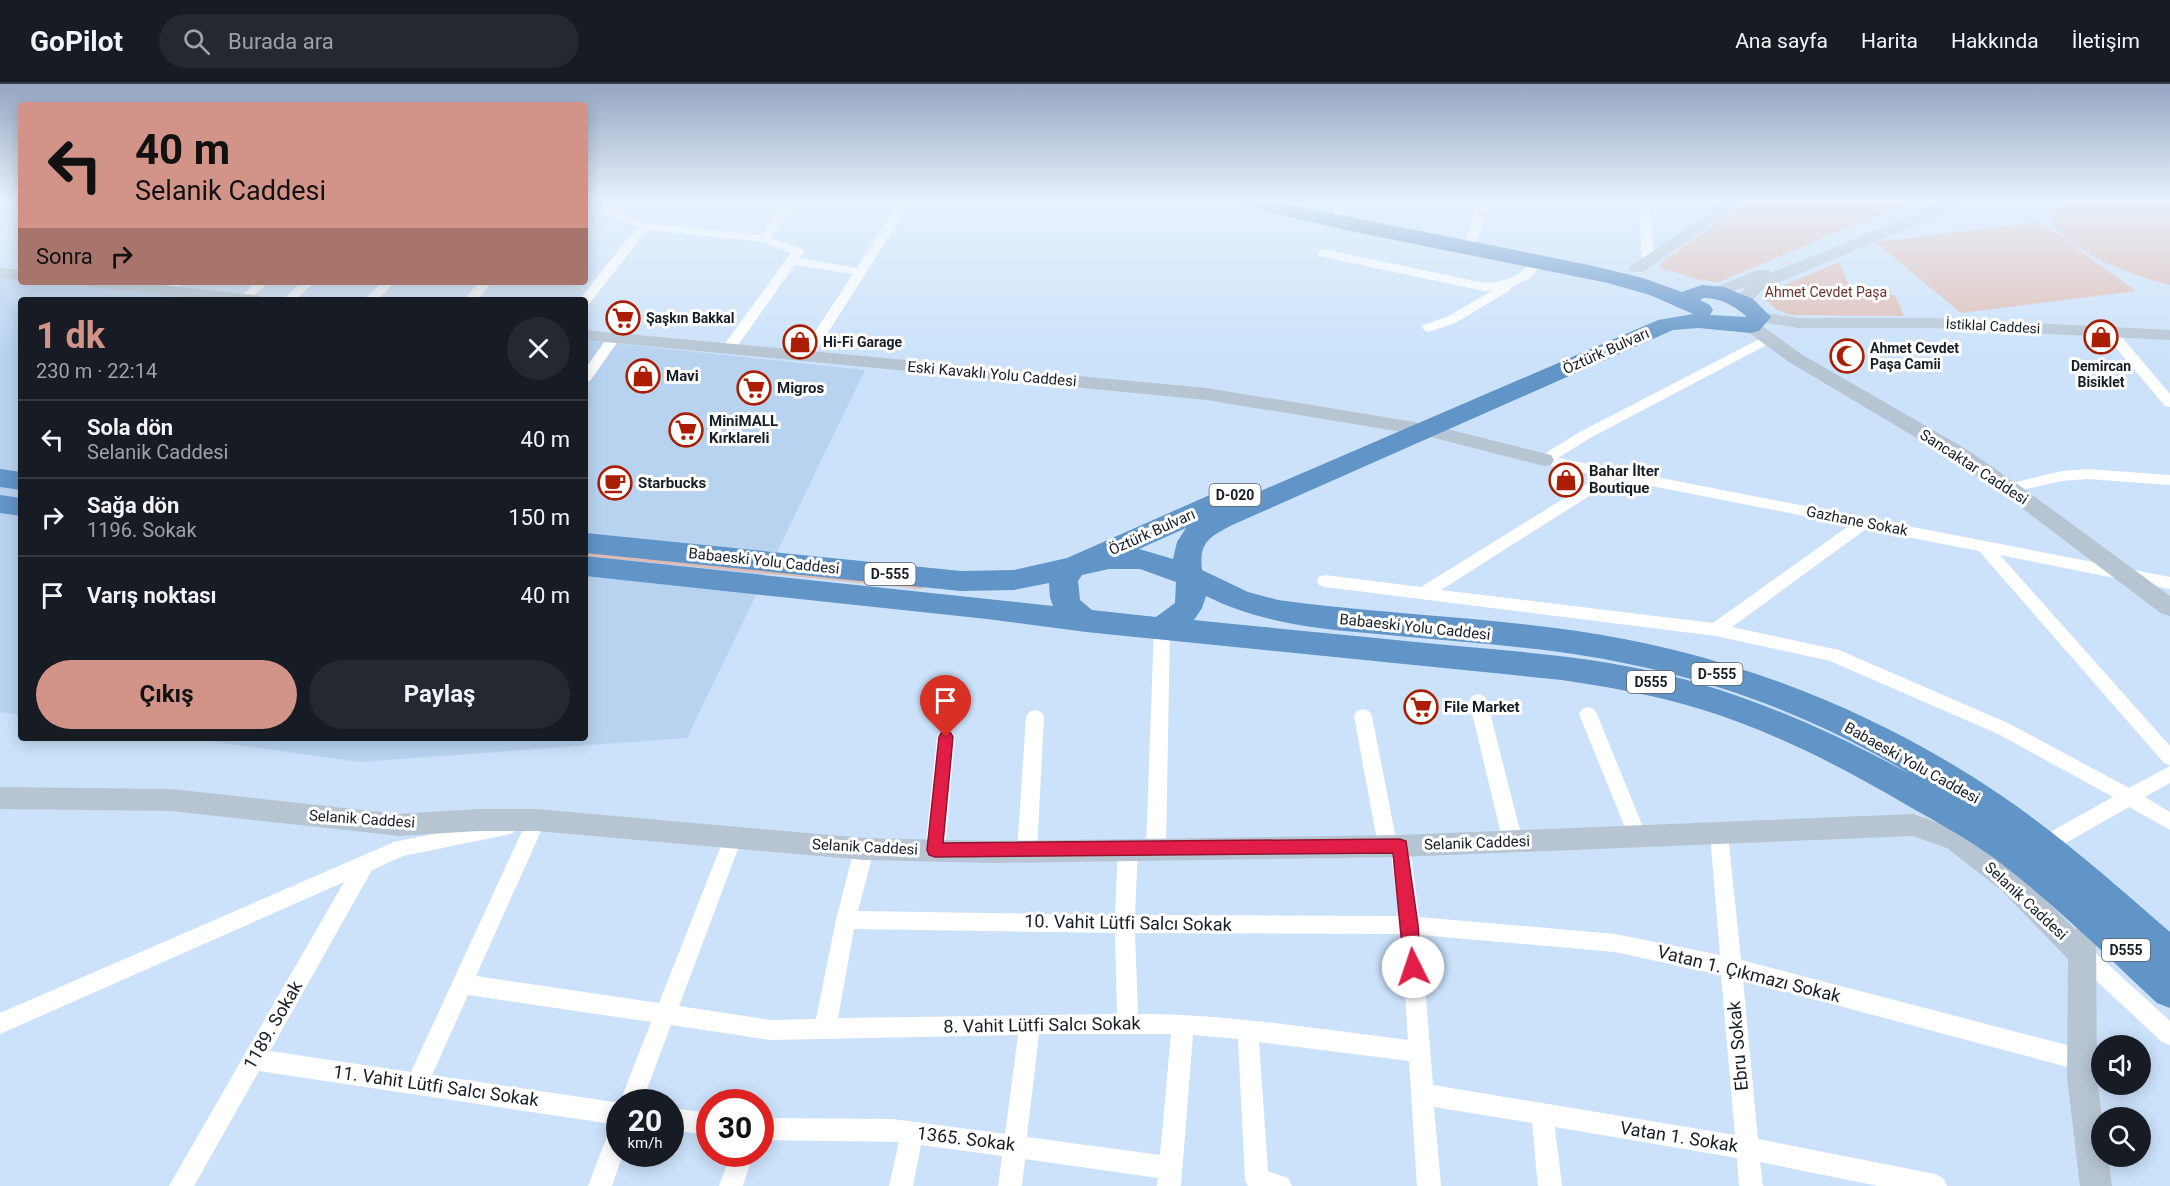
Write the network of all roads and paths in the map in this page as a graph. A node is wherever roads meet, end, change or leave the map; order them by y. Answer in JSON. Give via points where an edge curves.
{"nodes":[{"id":1,"x":622,"y":253,"type":"edge"},
{"id":2,"x":797,"y":253,"type":"edge"},
{"id":3,"x":873,"y":253,"type":"edge"},
{"id":4,"x":1325,"y":253,"type":"edge"},
{"id":5,"x":1497,"y":253,"type":"edge"},
{"id":6,"x":1553,"y":253,"type":"edge"},
{"id":7,"x":1643,"y":253,"type":"edge"},
{"id":8,"x":1661,"y":253,"type":"edge"},
{"id":9,"x":1805,"y":253,"type":"edge"},
{"id":10,"x":1833,"y":253,"type":"edge"},
{"id":11,"x":794,"y":261,"type":"junction"},
{"id":12,"x":1538,"y":262,"type":"junction"},
{"id":13,"x":1643,"y":266,"type":"junction"},
{"id":14,"x":862,"y":272,"type":"junction"},
{"id":15,"x":0,"y":273,"type":"edge"},
{"id":16,"x":18,"y":275,"type":"edge"},
{"id":17,"x":155,"y":285,"type":"edge"},
{"id":18,"x":260,"y":285,"type":"edge"},
{"id":19,"x":306,"y":285,"type":"edge"},
{"id":20,"x":386,"y":285,"type":"edge"},
{"id":21,"x":483,"y":285,"type":"edge"},
{"id":22,"x":174,"y":286,"type":"edge"},
{"id":23,"x":1509,"y":286,"type":"junction"},
{"id":24,"x":1716,"y":292,"type":"junction"},
{"id":25,"x":237,"y":297,"type":"edge"},
{"id":26,"x":250,"y":297,"type":"edge"},
{"id":27,"x":292,"y":297,"type":"edge"},
{"id":28,"x":373,"y":297,"type":"edge"},
{"id":29,"x":473,"y":297,"type":"edge"},
{"id":30,"x":588,"y":297,"type":"edge"},
{"id":31,"x":1679,"y":301,"type":"junction"},
{"id":32,"x":1741,"y":302,"type":"junction"},
{"id":33,"x":1723,"y":321,"type":"junction"},
{"id":34,"x":1816,"y":323,"type":"junction"},
{"id":35,"x":1428,"y":328,"type":"dead end"},
{"id":36,"x":1760,"y":329,"type":"junction"},
{"id":37,"x":2110,"y":332,"type":"junction"},
{"id":38,"x":588,"y":335,"type":"edge"},
{"id":39,"x":2170,"y":335,"type":"edge"},
{"id":40,"x":615,"y":337,"type":"junction"},
{"id":41,"x":728,"y":349,"type":"junction"},
{"id":42,"x":807,"y":356,"type":"junction"},
{"id":43,"x":1795,"y":358,"type":"junction"},
{"id":44,"x":588,"y":374,"type":"edge"},
{"id":45,"x":2170,"y":403,"type":"edge"},
{"id":46,"x":1398,"y":425,"type":"junction"},
{"id":47,"x":1427,"y":430,"type":"junction"},
{"id":48,"x":1544,"y":460,"type":"junction"},
{"id":49,"x":1614,"y":474,"type":"junction"},
{"id":50,"x":0,"y":478,"type":"edge"},
{"id":51,"x":2170,"y":480,"type":"edge"},
{"id":52,"x":18,"y":481,"type":"edge"},
{"id":53,"x":2009,"y":488,"type":"junction"},
{"id":54,"x":0,"y":504,"type":"edge"},
{"id":55,"x":18,"y":507,"type":"edge"},
{"id":56,"x":1865,"y":522,"type":"junction"},
{"id":57,"x":588,"y":543,"type":"edge"},
{"id":58,"x":1984,"y":546,"type":"junction"},
{"id":59,"x":588,"y":566,"type":"edge"},
{"id":60,"x":1073,"y":567,"type":"junction"},
{"id":61,"x":2123,"y":573,"type":"junction"},
{"id":62,"x":1190,"y":576,"type":"junction"},
{"id":63,"x":1325,"y":581,"type":"dead end"},
{"id":64,"x":2170,"y":583,"type":"edge"},
{"id":65,"x":1422,"y":594,"type":"junction"},
{"id":66,"x":2170,"y":608,"type":"edge"},
{"id":67,"x":1086,"y":621,"type":"junction"},
{"id":68,"x":1162,"y":627,"type":"junction"},
{"id":69,"x":1716,"y":630,"type":"junction"},
{"id":70,"x":1478,"y":701,"type":"dead end"},
{"id":71,"x":1588,"y":714,"type":"dead end"},
{"id":72,"x":1363,"y":716,"type":"dead end"},
{"id":73,"x":1035,"y":717,"type":"dead end"},
{"id":74,"x":946,"y":737,"type":"dead end"},
{"id":75,"x":2170,"y":758,"type":"edge"},
{"id":76,"x":2170,"y":774,"type":"edge"},
{"id":77,"x":2129,"y":797,"type":"junction"},
{"id":78,"x":0,"y":798,"type":"edge"},
{"id":79,"x":537,"y":820,"type":"junction"},
{"id":80,"x":2170,"y":822,"type":"edge"},
{"id":81,"x":1719,"y":834,"type":"junction"},
{"id":82,"x":1638,"y":837,"type":"junction"},
{"id":83,"x":733,"y":838,"type":"junction"},
{"id":84,"x":1513,"y":842,"type":"junction"},
{"id":85,"x":1394,"y":846,"type":"junction"},
{"id":86,"x":2043,"y":846,"type":"junction"},
{"id":87,"x":1128,"y":848,"type":"junction"},
{"id":88,"x":1155,"y":848,"type":"junction"},
{"id":89,"x":864,"y":849,"type":"junction"},
{"id":90,"x":935,"y":850,"type":"junction"},
{"id":91,"x":1027,"y":851,"type":"junction"},
{"id":92,"x":365,"y":864,"type":"junction"},
{"id":93,"x":2083,"y":910,"type":"junction"},
{"id":94,"x":846,"y":920,"type":"junction"},
{"id":95,"x":1125,"y":924,"type":"junction"},
{"id":96,"x":1410,"y":925,"type":"junction"},
{"id":97,"x":2081,"y":953,"type":"junction"},
{"id":98,"x":2170,"y":957,"type":"edge"},
{"id":99,"x":1731,"y":967,"type":"junction"},
{"id":100,"x":462,"y":984,"type":"junction"},
{"id":101,"x":2170,"y":990,"type":"edge"},
{"id":102,"x":665,"y":1014,"type":"junction"},
{"id":103,"x":1128,"y":1023,"type":"junction"},
{"id":104,"x":0,"y":1024,"type":"edge"},
{"id":105,"x":1030,"y":1024,"type":"junction"},
{"id":106,"x":1183,"y":1024,"type":"junction"},
{"id":107,"x":825,"y":1029,"type":"junction"},
{"id":108,"x":1248,"y":1030,"type":"junction"},
{"id":109,"x":2170,"y":1035,"type":"edge"},
{"id":110,"x":1418,"y":1052,"type":"junction"},
{"id":111,"x":253,"y":1059,"type":"junction"},
{"id":112,"x":2082,"y":1060,"type":"junction"},
{"id":113,"x":417,"y":1083,"type":"junction"},
{"id":114,"x":635,"y":1089,"type":"edge"},
{"id":115,"x":1422,"y":1094,"type":"junction"},
{"id":116,"x":606,"y":1112,"type":"edge"},
{"id":117,"x":1542,"y":1114,"type":"junction"},
{"id":118,"x":774,"y":1128,"type":"edge"},
{"id":119,"x":912,"y":1132,"type":"junction"},
{"id":120,"x":1015,"y":1146,"type":"junction"},
{"id":121,"x":1747,"y":1148,"type":"junction"},
{"id":122,"x":607,"y":1167,"type":"edge"},
{"id":123,"x":738,"y":1167,"type":"edge"},
{"id":124,"x":1170,"y":1177,"type":"edge"},
{"id":125,"x":181,"y":1186,"type":"edge"},
{"id":126,"x":600,"y":1186,"type":"edge"},
{"id":127,"x":731,"y":1186,"type":"edge"},
{"id":128,"x":901,"y":1186,"type":"edge"},
{"id":129,"x":1010,"y":1186,"type":"edge"},
{"id":130,"x":1280,"y":1186,"type":"edge"},
{"id":131,"x":1429,"y":1186,"type":"edge"},
{"id":132,"x":1550,"y":1186,"type":"edge"},
{"id":133,"x":1751,"y":1186,"type":"edge"},
{"id":134,"x":1935,"y":1186,"type":"edge"},
{"id":135,"x":2096,"y":1186,"type":"edge"}],
"edges":[{"from":1,"to":30,"type":"street"},
{"from":2,"to":11,"type":"street"},
{"from":3,"to":14,"type":"street"},
{"from":4,"to":23,"type":"street","via":[[1484,287]]},
{"from":5,"to":12,"type":"highway"},
{"from":6,"to":13,"type":"highway"},
{"from":7,"to":13,"type":"street"},
{"from":8,"to":13,"type":"street"},
{"from":9,"to":24,"type":"street"},
{"from":10,"to":32,"type":"street","via":[[1757,285]]},
{"from":11,"to":14,"type":"street"},
{"from":11,"to":41,"type":"street"},
{"from":12,"to":23,"type":"street","via":[[1521,280]]},
{"from":12,"to":31,"type":"highway","via":[[1622,278]]},
{"from":13,"to":24,"type":"highway"},
{"from":14,"to":42,"type":"street"},
{"from":15,"to":16,"type":"street"},
{"from":17,"to":22,"type":"street"},
{"from":18,"to":26,"type":"street"},
{"from":19,"to":27,"type":"street"},
{"from":20,"to":28,"type":"street"},
{"from":21,"to":29,"type":"street"},
{"from":22,"to":25,"type":"street"},
{"from":23,"to":35,"type":"street","via":[[1451,320]]},
{"from":24,"to":31,"type":"highway","name":"Öztürk Bulvarı","via":[[1690,295]]},
{"from":24,"to":32,"type":"highway"},
{"from":31,"to":33,"type":"highway","name":"Öztürk Bulvarı"},
{"from":31,"to":46,"type":"highway","name":"Öztürk Bulvarı","number":"D-020","via":[[1671,314]]},
{"from":32,"to":36,"type":"highway","via":[[1754,309]]},
{"from":33,"to":36,"type":"highway","name":"Öztürk Bulvarı","number":"D-020"},
{"from":33,"to":47,"type":"highway","name":"Öztürk Bulvarı","number":"D-020","via":[[1666,325]]},
{"from":34,"to":36,"type":"street","name":"İstiklal Caddesi"},
{"from":34,"to":37,"type":"street","name":"İstiklal Caddesi","via":[[1931,323]]},
{"from":34,"to":43,"type":"street","via":[[1798,335]]},
{"from":36,"to":43,"type":"street","name":"Sancaktar Caddesi"},
{"from":36,"to":48,"type":"street"},
{"from":37,"to":39,"type":"street","name":"İstiklal Caddesi"},
{"from":37,"to":45,"type":"street"},
{"from":38,"to":40,"type":"street","name":"Eski Kavaklı Yolu Caddesi"},
{"from":40,"to":41,"type":"street","name":"Eski Kavaklı Yolu Caddesi"},
{"from":40,"to":44,"type":"street"},
{"from":41,"to":42,"type":"street","name":"Eski Kavaklı Yolu Caddesi"},
{"from":42,"to":46,"type":"street","name":"Eski Kavaklı Yolu Caddesi","via":[[1207,394]]},
{"from":43,"to":53,"type":"street","name":"Sancaktar Caddesi","via":[[1959,454]]},
{"from":46,"to":47,"type":"street"},
{"from":46,"to":60,"type":"highway","name":"Öztürk Bulvarı","number":"D-020"},
{"from":47,"to":48,"type":"street"},
{"from":47,"to":62,"type":"highway","name":"Öztürk Bulvarı","number":"D-020","via":[[1207,527],[1191,542]]},
{"from":48,"to":49,"type":"street","name":"Gazhane Sokak"},
{"from":49,"to":56,"type":"street","name":"Gazhane Sokak"},
{"from":49,"to":65,"type":"street"},
{"from":50,"to":52,"type":"highway"},
{"from":51,"to":53,"type":"street","via":[[2087,474]]},
{"from":53,"to":61,"type":"street","name":"Sancaktar Caddesi"},
{"from":54,"to":55,"type":"highway"},
{"from":56,"to":58,"type":"street","name":"Gazhane Sokak"},
{"from":56,"to":69,"type":"street"},
{"from":57,"to":60,"type":"highway","name":"Babaeski Yolu Caddesi","number":"D-555","via":[[962,581],[1014,580]]},
{"from":58,"to":61,"type":"street","name":"Gazhane Sokak"},
{"from":58,"to":75,"type":"street"},
{"from":59,"to":67,"type":"highway","name":"Babaeski Yolu Caddesi","number":"D-555"},
{"from":60,"to":62,"type":"highway","name":"Babaeski Yolu Caddesi","number":"D-555","via":[[1109,559],[1141,559]]},
{"from":60,"to":67,"type":"highway","via":[[1063,580],[1064,598],[1072,612]]},
{"from":61,"to":64,"type":"street","name":"Gazhane Sokak"},
{"from":61,"to":66,"type":"street","name":"Sancaktar Caddesi"},
{"from":62,"to":68,"type":"highway","name":"Öztürk Bulvarı","via":[[1190,604],[1179,618]]},
{"from":62,"to":86,"type":"highway","name":"Babaeski Yolu Caddesi","number":"D-555","via":[[1239,600],[1278,611],[1579,644],[1670,660],[1726,677],[1815,710],[1895,750],[1987,805]]},
{"from":63,"to":65,"type":"street"},
{"from":65,"to":69,"type":"street"},
{"from":67,"to":68,"type":"highway","name":"Babaeski Yolu Caddesi","number":"D-555"},
{"from":68,"to":88,"type":"street"},
{"from":68,"to":93,"type":"highway","name":"Babaeski Yolu Caddesi","number":"D555","via":[[1582,670],[1634,678],[1701,696],[1814,738],[1909,789],[2004,846]]},
{"from":69,"to":77,"type":"street","via":[[1833,655],[2004,729]]},
{"from":70,"to":84,"type":"street"},
{"from":71,"to":82,"type":"street"},
{"from":72,"to":85,"type":"street"},
{"from":73,"to":91,"type":"street"},
{"from":74,"to":90,"type":"street"},
{"from":76,"to":77,"type":"street"},
{"from":77,"to":80,"type":"street"},
{"from":77,"to":86,"type":"street"},
{"from":78,"to":79,"type":"street","name":"Selanik Caddesi","via":[[171,800],[399,825]]},
{"from":79,"to":83,"type":"street","name":"Selanik Caddesi"},
{"from":79,"to":92,"type":"street","via":[[401,848]]},
{"from":79,"to":100,"type":"street"},
{"from":81,"to":82,"type":"street","name":"Selanik Caddesi"},
{"from":81,"to":97,"type":"street","name":"Selanik Caddesi","via":[[1913,825],[1956,840],[2010,882]]},
{"from":81,"to":99,"type":"street","name":"Ebru Sokak"},
{"from":82,"to":84,"type":"street","name":"Selanik Caddesi"},
{"from":83,"to":89,"type":"street","name":"Selanik Caddesi"},
{"from":83,"to":102,"type":"street"},
{"from":84,"to":85,"type":"street","name":"Selanik Caddesi"},
{"from":85,"to":88,"type":"street","name":"Selanik Caddesi"},
{"from":85,"to":96,"type":"street"},
{"from":86,"to":98,"type":"highway","name":"Babaeski Yolu Caddesi","number":"D-555"},
{"from":87,"to":88,"type":"street","name":"Selanik Caddesi"},
{"from":87,"to":91,"type":"street","name":"Selanik Caddesi"},
{"from":87,"to":95,"type":"street"},
{"from":89,"to":90,"type":"street","name":"Selanik Caddesi"},
{"from":89,"to":94,"type":"street"},
{"from":90,"to":91,"type":"street","name":"Selanik Caddesi"},
{"from":92,"to":104,"type":"street"},
{"from":92,"to":111,"type":"street","name":"1189. Sokak"},
{"from":93,"to":97,"type":"street"},
{"from":93,"to":101,"type":"highway","number":"D555"},
{"from":94,"to":95,"type":"street","name":"10. Vahit Lütfi Salcı Sokak"},
{"from":94,"to":107,"type":"street"},
{"from":95,"to":96,"type":"street","name":"10. Vahit Lütfi Salcı Sokak"},
{"from":95,"to":103,"type":"street"},
{"from":96,"to":99,"type":"street","name":"Vatan 1. Çıkmazı Sokak","via":[[1615,943]]},
{"from":96,"to":110,"type":"street"},
{"from":97,"to":109,"type":"street"},
{"from":97,"to":112,"type":"street"},
{"from":99,"to":112,"type":"street","name":"Vatan 1. Çıkmazı Sokak"},
{"from":99,"to":121,"type":"street","name":"Ebru Sokak"},
{"from":100,"to":102,"type":"street","name":"8. Vahit Lütfi Salcı Sokak"},
{"from":100,"to":113,"type":"street"},
{"from":102,"to":107,"type":"street","name":"8. Vahit Lütfi Salcı Sokak","via":[[771,1030]]},
{"from":102,"to":114,"type":"street"},
{"from":103,"to":105,"type":"street","name":"8. Vahit Lütfi Salcı Sokak"},
{"from":103,"to":106,"type":"street","name":"8. Vahit Lütfi Salcı Sokak"},
{"from":105,"to":107,"type":"street","name":"8. Vahit Lütfi Salcı Sokak"},
{"from":105,"to":120,"type":"street"},
{"from":106,"to":108,"type":"street","name":"8. Vahit Lütfi Salcı Sokak"},
{"from":106,"to":124,"type":"street"},
{"from":108,"to":110,"type":"street","name":"8. Vahit Lütfi Salcı Sokak"},
{"from":108,"to":130,"type":"street","via":[[1257,1180]]},
{"from":110,"to":115,"type":"street"},
{"from":111,"to":113,"type":"street","name":"11. Vahit Lütfi Salcı Sokak"},
{"from":111,"to":125,"type":"street","name":"1189. Sokak"},
{"from":112,"to":135,"type":"street"},
{"from":113,"to":116,"type":"street","name":"11. Vahit Lütfi Salcı Sokak"},
{"from":115,"to":117,"type":"street","name":"Vatan 1. Sokak"},
{"from":115,"to":131,"type":"street"},
{"from":117,"to":121,"type":"street","name":"Vatan 1. Sokak"},
{"from":117,"to":132,"type":"street"},
{"from":118,"to":119,"type":"street","name":"1365. Sokak"},
{"from":119,"to":120,"type":"street","name":"1365. Sokak"},
{"from":119,"to":128,"type":"street"},
{"from":120,"to":124,"type":"street","name":"1365. Sokak"},
{"from":120,"to":129,"type":"street"},
{"from":121,"to":133,"type":"street","name":"Ebru Sokak"},
{"from":121,"to":134,"type":"street","name":"Vatan 1. Sokak"},
{"from":122,"to":126,"type":"street"},
{"from":123,"to":127,"type":"street"}]}
